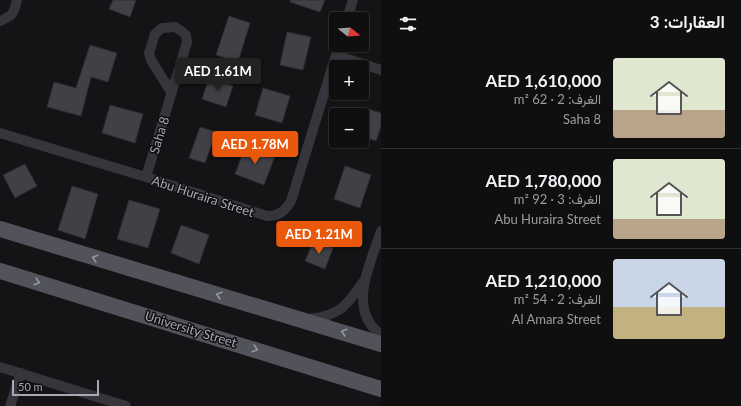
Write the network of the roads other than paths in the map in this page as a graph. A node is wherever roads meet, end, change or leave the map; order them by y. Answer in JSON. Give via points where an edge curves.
{"nodes":[{"id":1,"x":17,"y":0,"type":"edge"},
{"id":2,"x":353,"y":0,"type":"edge"},
{"id":3,"x":349,"y":12,"type":"edge"},
{"id":4,"x":0,"y":21,"type":"edge"},
{"id":5,"x":337,"y":52,"type":"edge"},
{"id":6,"x":336,"y":55,"type":"junction"},
{"id":7,"x":381,"y":70,"type":"edge"},
{"id":8,"x":171,"y":92,"type":"junction"},
{"id":9,"x":0,"y":133,"type":"edge"},
{"id":10,"x":146,"y":177,"type":"junction"},
{"id":11,"x":0,"y":229,"type":"edge"},
{"id":12,"x":381,"y":231,"type":"edge"},
{"id":13,"x":0,"y":271,"type":"edge"},
{"id":14,"x":364,"y":281,"type":"junction"},
{"id":15,"x":279,"y":313,"type":"junction"},
{"id":16,"x":381,"y":335,"type":"edge"},
{"id":17,"x":381,"y":344,"type":"edge"},
{"id":18,"x":0,"y":367,"type":"edge"},
{"id":19,"x":21,"y":373,"type":"junction"},
{"id":20,"x":381,"y":389,"type":"edge"},
{"id":21,"x":10,"y":406,"type":"edge"},
{"id":22,"x":126,"y":406,"type":"edge"}],
"edges":[{"from":1,"to":4,"type":"street","via":[[10,17]]},
{"from":2,"to":3,"type":"street"},
{"from":5,"to":6,"type":"street","name":"Abu Huraira Street"},
{"from":6,"to":7,"type":"street"},
{"from":6,"to":10,"type":"street","name":"Abu Huraira Street","via":[[291,201],[282,213],[267,216]]},
{"from":8,"to":8,"type":"street","name":"Saha 8","via":[[187,42],[186,35],[170,27],[162,28],[155,34],[149,53]]},
{"from":8,"to":10,"type":"street","name":"Saha 8"},
{"from":9,"to":10,"type":"street","name":"Abu Huraira Street"},
{"from":15,"to":11,"type":"main road","one_way":true},
{"from":12,"to":14,"type":"street"},
{"from":13,"to":20,"type":"main road","name":"University Street","one_way":true},
{"from":14,"to":15,"type":"street","via":[[350,302],[333,314],[307,319]]},
{"from":14,"to":16,"type":"street","via":[[364,309],[375,331]]},
{"from":17,"to":15,"type":"main road","one_way":true},
{"from":18,"to":19,"type":"street"},
{"from":19,"to":21,"type":"street"},
{"from":19,"to":22,"type":"street"}]}
